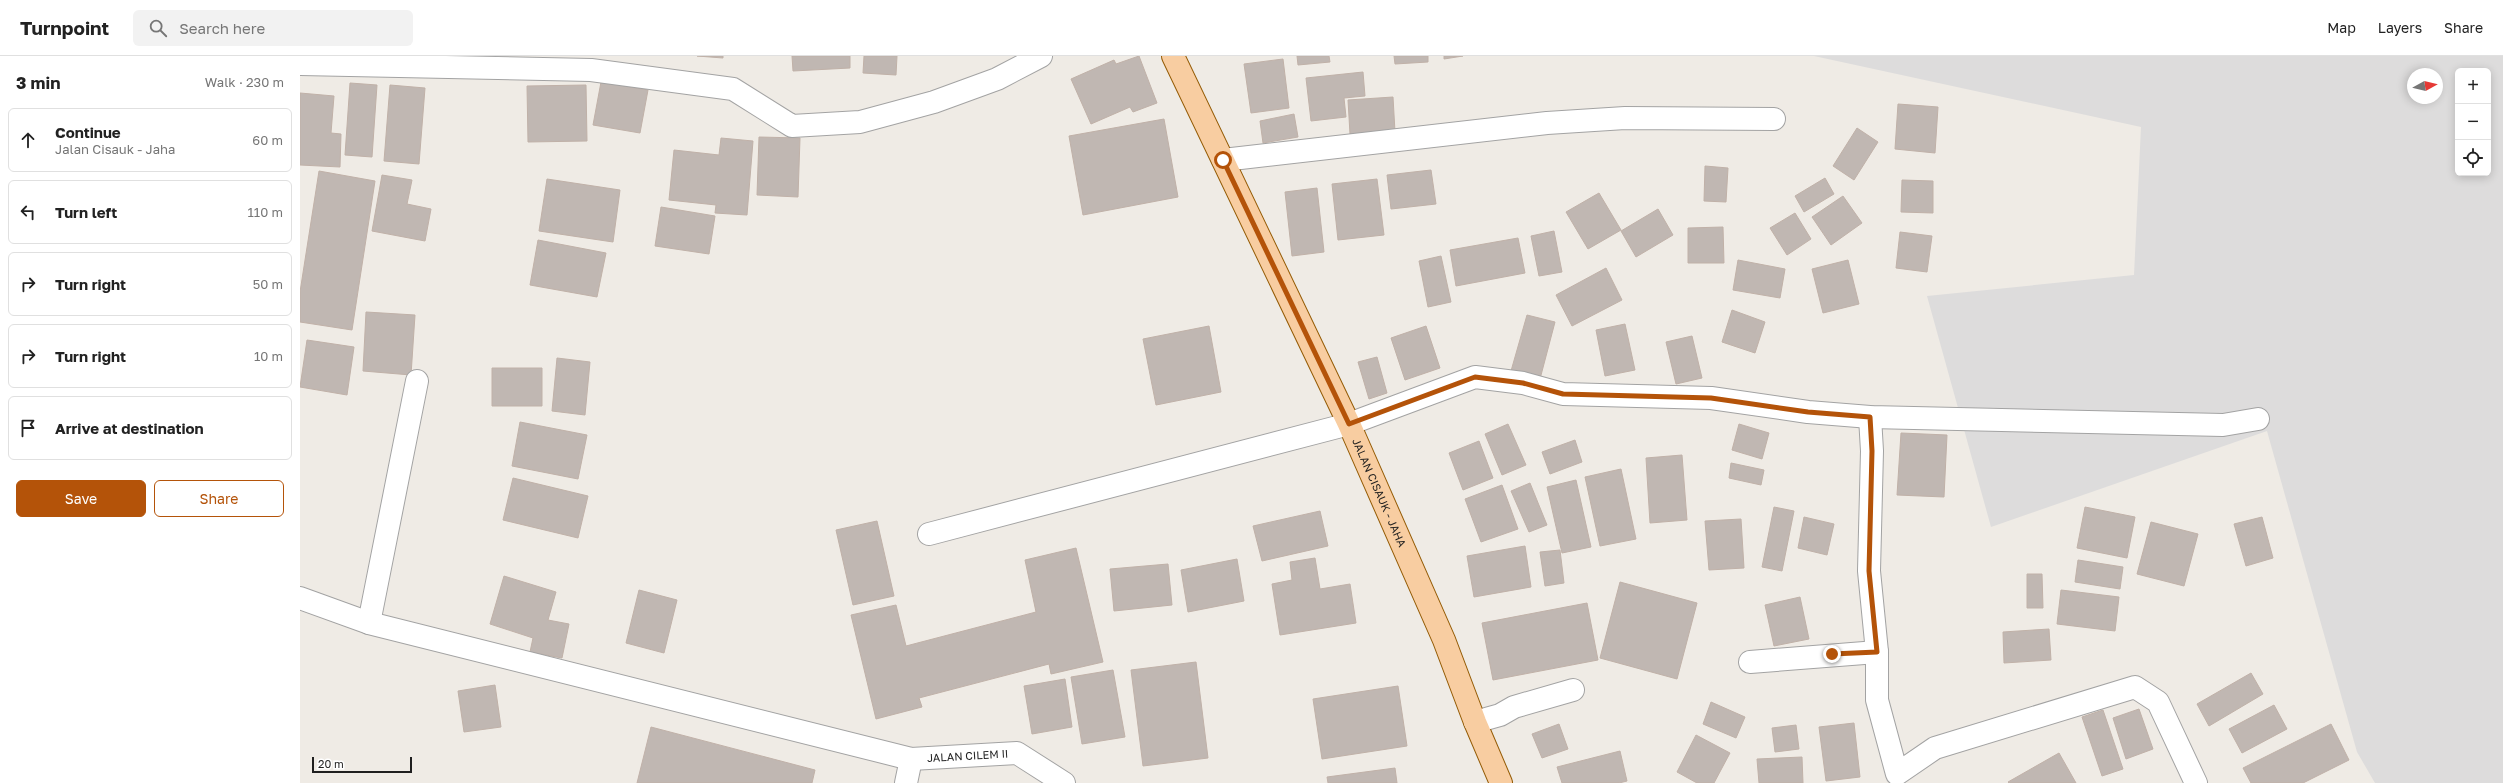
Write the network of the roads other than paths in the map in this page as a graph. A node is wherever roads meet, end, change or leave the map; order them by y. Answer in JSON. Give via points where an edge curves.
{"nodes":[{"id":1,"x":1041,"y":56,"type":"edge"},
{"id":2,"x":1173,"y":56,"type":"edge"},
{"id":3,"x":540,"y":62,"type":"edge"},
{"id":4,"x":300,"y":64,"type":"edge"},
{"id":5,"x":1774,"y":119,"type":"dead end"},
{"id":6,"x":1223,"y":160,"type":"junction"},
{"id":7,"x":417,"y":381,"type":"dead end"},
{"id":8,"x":1870,"y":417,"type":"junction"},
{"id":9,"x":2258,"y":419,"type":"dead end"},
{"id":10,"x":1349,"y":424,"type":"junction"},
{"id":11,"x":929,"y":534,"type":"dead end"},
{"id":12,"x":300,"y":598,"type":"edge"},
{"id":13,"x":369,"y":623,"type":"junction"},
{"id":14,"x":1877,"y":652,"type":"junction"},
{"id":15,"x":1750,"y":662,"type":"dead end"},
{"id":16,"x":1573,"y":690,"type":"dead end"},
{"id":17,"x":1475,"y":722,"type":"junction"},
{"id":18,"x":911,"y":759,"type":"junction"},
{"id":19,"x":1898,"y":779,"type":"edge"},
{"id":20,"x":906,"y":783,"type":"edge"},
{"id":21,"x":1064,"y":783,"type":"edge"},
{"id":22,"x":1501,"y":783,"type":"edge"},
{"id":23,"x":2196,"y":783,"type":"edge"}],
"edges":[{"from":1,"to":3,"type":"street","via":[[997,79],[934,102],[860,122],[792,126],[733,89]]},
{"from":2,"to":6,"type":"main road","name":"JALAN CISAUK - JAHA"},
{"from":3,"to":4,"type":"street"},
{"from":5,"to":6,"type":"street","via":[[1625,118],[1547,123]]},
{"from":6,"to":10,"type":"main road","name":"JALAN CISAUK - JAHA"},
{"from":7,"to":13,"type":"street"},
{"from":8,"to":9,"type":"street","via":[[2223,425]]},
{"from":8,"to":10,"type":"street","via":[[1808,412],[1711,398],[1563,394],[1523,383],[1475,377]]},
{"from":8,"to":14,"type":"street","via":[[1872,451],[1869,571]]},
{"from":10,"to":11,"type":"street"},
{"from":10,"to":17,"type":"main road","name":"JALAN CISAUK - JAHA","via":[[1444,640]]},
{"from":12,"to":13,"type":"street","name":"JALAN CILEM II"},
{"from":13,"to":18,"type":"street","name":"JALAN CILEM II"},
{"from":14,"to":15,"type":"street"},
{"from":14,"to":19,"type":"street","via":[[1877,700]]},
{"from":16,"to":17,"type":"street","via":[[1514,707],[1500,715]]},
{"from":17,"to":22,"type":"main road","name":"JALAN CISAUK - JAHA"},
{"from":18,"to":20,"type":"street"},
{"from":18,"to":21,"type":"street","name":"JALAN CILEM II","via":[[1017,753]]},
{"from":19,"to":23,"type":"street","via":[[1935,748],[2135,687],[2158,702]]}]}
